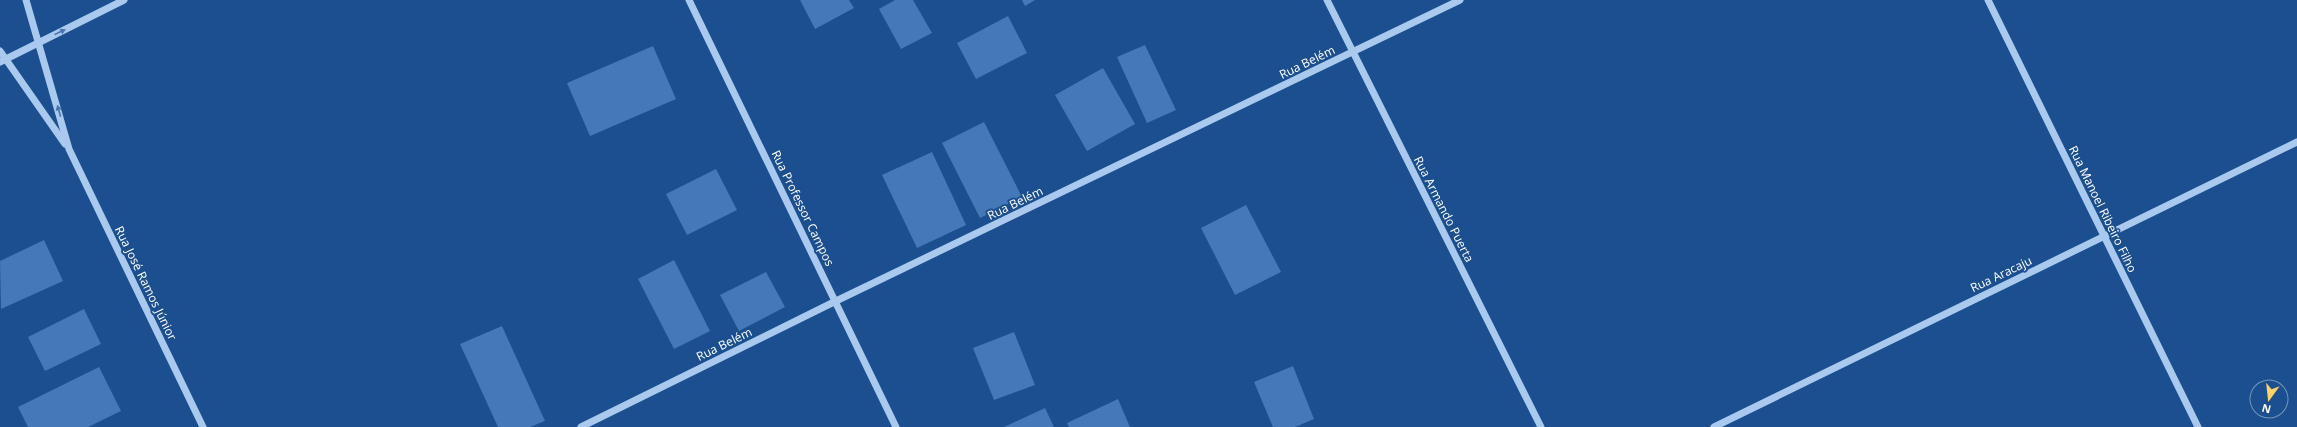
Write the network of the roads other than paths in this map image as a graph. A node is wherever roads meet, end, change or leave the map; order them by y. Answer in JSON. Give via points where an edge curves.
{"nodes":[{"id":1,"x":26,"y":0,"type":"edge"},
{"id":2,"x":124,"y":0,"type":"edge"},
{"id":3,"x":689,"y":0,"type":"edge"},
{"id":4,"x":1327,"y":0,"type":"edge"},
{"id":5,"x":1460,"y":0,"type":"edge"},
{"id":6,"x":1988,"y":0,"type":"edge"},
{"id":7,"x":39,"y":42,"type":"junction"},
{"id":8,"x":0,"y":51,"type":"edge"},
{"id":9,"x":1354,"y":52,"type":"junction"},
{"id":10,"x":2,"y":61,"type":"edge"},
{"id":11,"x":2297,"y":142,"type":"edge"},
{"id":12,"x":69,"y":149,"type":"junction"},
{"id":13,"x":2104,"y":236,"type":"junction"},
{"id":14,"x":836,"y":301,"type":"junction"},
{"id":15,"x":203,"y":427,"type":"edge"},
{"id":16,"x":581,"y":427,"type":"edge"},
{"id":17,"x":896,"y":427,"type":"edge"},
{"id":18,"x":1541,"y":427,"type":"edge"},
{"id":19,"x":1714,"y":427,"type":"edge"},
{"id":20,"x":2198,"y":427,"type":"edge"}],
"edges":[{"from":1,"to":7,"type":"street","name":"Rua José Ramos Júnior"},
{"from":7,"to":2,"type":"street","one_way":true},
{"from":3,"to":14,"type":"street","name":"Rua Professor Campos"},
{"from":4,"to":9,"type":"street","name":"Rua Armando Puerta"},
{"from":5,"to":9,"type":"street","name":"Rua Belém"},
{"from":6,"to":13,"type":"street","name":"Rua Manoel Ribeiro Filho"},
{"from":7,"to":10,"type":"street"},
{"from":12,"to":7,"type":"street","name":"Rua José Ramos Júnior","one_way":true},
{"from":8,"to":10,"type":"street","name":"Rua José Ramos Júnior"},
{"from":9,"to":14,"type":"street","name":"Rua Belém"},
{"from":9,"to":18,"type":"street","name":"Rua Armando Puerta"},
{"from":10,"to":12,"type":"street","name":"Rua José Ramos Júnior"},
{"from":11,"to":13,"type":"street","name":"Rua Aracaju"},
{"from":12,"to":15,"type":"street","name":"Rua José Ramos Júnior"},
{"from":13,"to":19,"type":"street","name":"Rua Aracaju"},
{"from":13,"to":20,"type":"street","name":"Rua Manoel Ribeiro Filho"},
{"from":14,"to":16,"type":"street","name":"Rua Belém"},
{"from":14,"to":17,"type":"street","name":"Rua Professor Campos"}]}
